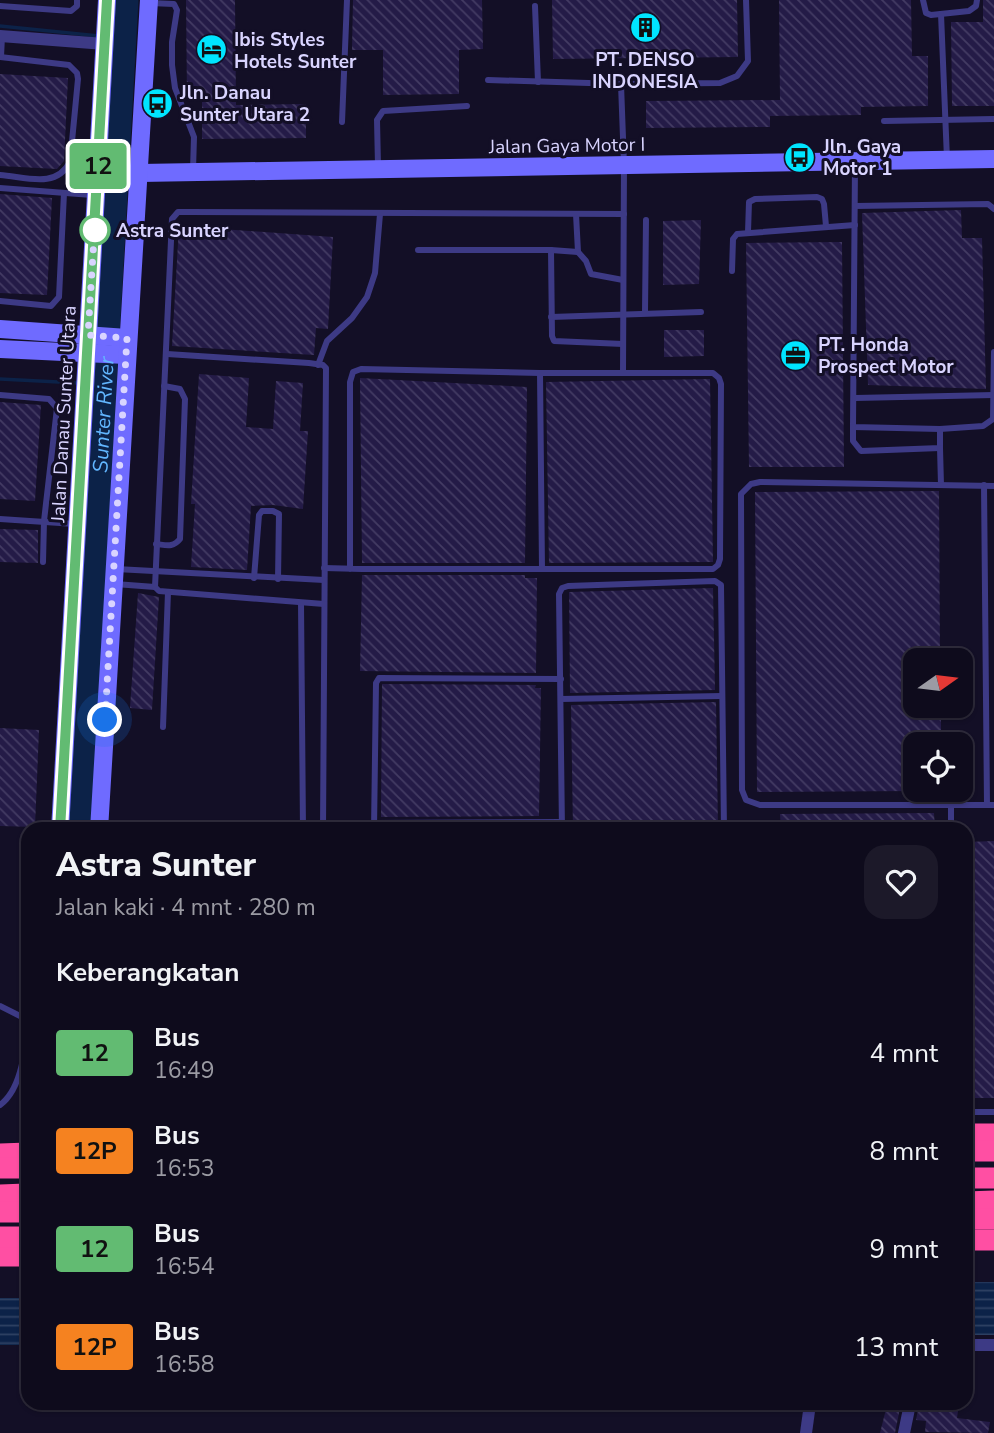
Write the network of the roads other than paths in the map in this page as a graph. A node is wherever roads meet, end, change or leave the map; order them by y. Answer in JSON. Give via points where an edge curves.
{"nodes":[{"id":1,"x":77,"y":0,"type":"edge"},
{"id":2,"x":107,"y":0,"type":"edge"},
{"id":3,"x":347,"y":0,"type":"edge"},
{"id":4,"x":746,"y":0,"type":"edge"},
{"id":5,"x":923,"y":0,"type":"edge"},
{"id":6,"x":977,"y":0,"type":"edge"},
{"id":7,"x":149,"y":1,"type":"edge"},
{"id":8,"x":0,"y":6,"type":"edge"},
{"id":9,"x":536,"y":6,"type":"dead end"},
{"id":10,"x":941,"y":14,"type":"junction"},
{"id":11,"x":1,"y":36,"type":"edge"},
{"id":12,"x":105,"y":38,"type":"junction"},
{"id":13,"x":1,"y":57,"type":"edge"},
{"id":14,"x":488,"y":80,"type":"dead end"},
{"id":15,"x":538,"y":82,"type":"junction"},
{"id":16,"x":621,"y":84,"type":"junction"},
{"id":17,"x":467,"y":106,"type":"dead end"},
{"id":18,"x":994,"y":119,"type":"edge"},
{"id":19,"x":945,"y":120,"type":"junction"},
{"id":20,"x":884,"y":121,"type":"dead end"},
{"id":21,"x":342,"y":122,"type":"dead end"},
{"id":22,"x":994,"y":159,"type":"edge"},
{"id":23,"x":947,"y":160,"type":"junction"},
{"id":24,"x":70,"y":162,"type":"junction"},
{"id":25,"x":855,"y":162,"type":"junction"},
{"id":26,"x":99,"y":164,"type":"junction"},
{"id":27,"x":624,"y":165,"type":"junction"},
{"id":28,"x":378,"y":169,"type":"junction"},
{"id":29,"x":193,"y":172,"type":"junction"},
{"id":30,"x":140,"y":173,"type":"junction"},
{"id":31,"x":0,"y":175,"type":"edge"},
{"id":32,"x":0,"y":188,"type":"edge"},
{"id":33,"x":64,"y":193,"type":"junction"},
{"id":34,"x":97,"y":195,"type":"junction"},
{"id":35,"x":855,"y":206,"type":"junction"},
{"id":36,"x":994,"y":209,"type":"edge"},
{"id":37,"x":380,"y":214,"type":"junction"},
{"id":38,"x":576,"y":214,"type":"junction"},
{"id":39,"x":624,"y":214,"type":"junction"},
{"id":40,"x":646,"y":220,"type":"dead end"},
{"id":41,"x":855,"y":225,"type":"junction"},
{"id":42,"x":826,"y":226,"type":"junction"},
{"id":43,"x":748,"y":233,"type":"junction"},
{"id":44,"x":418,"y":250,"type":"dead end"},
{"id":45,"x":551,"y":250,"type":"junction"},
{"id":46,"x":578,"y":252,"type":"junction"},
{"id":47,"x":732,"y":271,"type":"dead end"},
{"id":48,"x":623,"y":280,"type":"junction"},
{"id":49,"x":0,"y":301,"type":"edge"},
{"id":50,"x":645,"y":312,"type":"junction"},
{"id":51,"x":701,"y":312,"type":"dead end"},
{"id":52,"x":623,"y":315,"type":"junction"},
{"id":53,"x":551,"y":317,"type":"junction"},
{"id":54,"x":0,"y":329,"type":"edge"},
{"id":55,"x":623,"y":344,"type":"junction"},
{"id":56,"x":107,"y":346,"type":"junction"},
{"id":57,"x":0,"y":349,"type":"edge"},
{"id":58,"x":994,"y":352,"type":"edge"},
{"id":59,"x":167,"y":354,"type":"junction"},
{"id":60,"x":318,"y":365,"type":"junction"},
{"id":61,"x":540,"y":373,"type":"junction"},
{"id":62,"x":623,"y":373,"type":"junction"},
{"id":63,"x":164,"y":386,"type":"junction"},
{"id":64,"x":0,"y":395,"type":"edge"},
{"id":65,"x":994,"y":395,"type":"edge"},
{"id":66,"x":855,"y":398,"type":"junction"},
{"id":67,"x":853,"y":427,"type":"junction"},
{"id":68,"x":940,"y":429,"type":"junction"},
{"id":69,"x":940,"y":448,"type":"junction"},
{"id":70,"x":941,"y":485,"type":"junction"},
{"id":71,"x":984,"y":485,"type":"junction"},
{"id":72,"x":994,"y":486,"type":"edge"},
{"id":73,"x":0,"y":519,"type":"edge"},
{"id":74,"x":44,"y":521,"type":"junction"},
{"id":75,"x":77,"y":524,"type":"junction"},
{"id":76,"x":156,"y":544,"type":"junction"},
{"id":77,"x":43,"y":562,"type":"dead end"},
{"id":78,"x":324,"y":568,"type":"junction"},
{"id":79,"x":350,"y":569,"type":"junction"},
{"id":80,"x":542,"y":569,"type":"junction"},
{"id":81,"x":156,"y":572,"type":"junction"},
{"id":82,"x":113,"y":577,"type":"junction"},
{"id":83,"x":254,"y":578,"type":"junction"},
{"id":84,"x":278,"y":579,"type":"junction"},
{"id":85,"x":324,"y":580,"type":"junction"},
{"id":86,"x":155,"y":587,"type":"junction"},
{"id":87,"x":168,"y":592,"type":"junction"},
{"id":88,"x":301,"y":603,"type":"junction"},
{"id":89,"x":324,"y":604,"type":"junction"},
{"id":90,"x":561,"y":679,"type":"junction"},
{"id":91,"x":722,"y":696,"type":"junction"},
{"id":92,"x":561,"y":699,"type":"junction"},
{"id":93,"x":163,"y":727,"type":"dead end"},
{"id":94,"x":990,"y":805,"type":"edge"},
{"id":95,"x":951,"y":806,"type":"junction"},
{"id":96,"x":60,"y":822,"type":"edge"},
{"id":97,"x":99,"y":822,"type":"edge"},
{"id":98,"x":303,"y":822,"type":"edge"},
{"id":99,"x":323,"y":822,"type":"edge"},
{"id":100,"x":374,"y":822,"type":"edge"},
{"id":101,"x":562,"y":822,"type":"edge"},
{"id":102,"x":724,"y":822,"type":"edge"},
{"id":103,"x":951,"y":822,"type":"edge"},
{"id":104,"x":0,"y":1006,"type":"edge"},
{"id":105,"x":21,"y":1017,"type":"edge"},
{"id":106,"x":21,"y":1060,"type":"edge"},
{"id":107,"x":0,"y":1105,"type":"edge"},
{"id":108,"x":973,"y":1112,"type":"edge"},
{"id":109,"x":994,"y":1112,"type":"edge"},
{"id":110,"x":994,"y":1134,"type":"edge"},
{"id":111,"x":973,"y":1135,"type":"edge"},
{"id":112,"x":973,"y":1151,"type":"edge"},
{"id":113,"x":994,"y":1151,"type":"edge"},
{"id":114,"x":973,"y":1178,"type":"edge"},
{"id":115,"x":994,"y":1178,"type":"edge"},
{"id":116,"x":21,"y":1194,"type":"edge"},
{"id":117,"x":0,"y":1195,"type":"edge"},
{"id":118,"x":994,"y":1201,"type":"edge"},
{"id":119,"x":973,"y":1202,"type":"edge"},
{"id":120,"x":0,"y":1212,"type":"edge"},
{"id":121,"x":21,"y":1212,"type":"edge"},
{"id":122,"x":973,"y":1219,"type":"edge"},
{"id":123,"x":994,"y":1219,"type":"edge"},
{"id":124,"x":0,"y":1237,"type":"edge"},
{"id":125,"x":21,"y":1237,"type":"edge"},
{"id":126,"x":973,"y":1240,"type":"edge"},
{"id":127,"x":994,"y":1240,"type":"edge"},
{"id":128,"x":0,"y":1245,"type":"edge"},
{"id":129,"x":21,"y":1245,"type":"edge"},
{"id":130,"x":0,"y":1256,"type":"edge"},
{"id":131,"x":21,"y":1256,"type":"edge"},
{"id":132,"x":973,"y":1345,"type":"edge"},
{"id":133,"x":994,"y":1345,"type":"edge"},
{"id":134,"x":809,"y":1410,"type":"edge"},
{"id":135,"x":909,"y":1410,"type":"edge"},
{"id":136,"x":806,"y":1433,"type":"edge"},
{"id":137,"x":904,"y":1433,"type":"edge"}],
"edges":[{"from":1,"to":8,"type":"lane","via":[[71,11]]},
{"from":2,"to":12,"type":"main road","name":"Jalan Danau Sunter Utara"},
{"from":3,"to":21,"type":"lane"},
{"from":4,"to":16,"type":"lane","via":[[748,61],[737,76],[720,83]]},
{"from":5,"to":10,"type":"lane","via":[[926,13]]},
{"from":6,"to":10,"type":"lane","via":[[970,11]]},
{"from":7,"to":29,"type":"lane","via":[[174,4],[177,10],[172,65],[175,88],[194,137]]},
{"from":7,"to":30,"type":"main road","name":"Jalan Danau Sunter Utara"},
{"from":9,"to":15,"type":"lane"},
{"from":10,"to":19,"type":"lane"},
{"from":11,"to":12,"type":"street"},
{"from":11,"to":13,"type":"lane"},
{"from":12,"to":26,"type":"main road","name":"Jalan Danau Sunter Utara"},
{"from":13,"to":24,"type":"lane","via":[[68,65],[77,73]]},
{"from":14,"to":15,"type":"lane"},
{"from":15,"to":16,"type":"lane"},
{"from":16,"to":27,"type":"lane"},
{"from":17,"to":28,"type":"lane","via":[[383,111],[377,120]]},
{"from":18,"to":19,"type":"lane"},
{"from":19,"to":20,"type":"lane"},
{"from":19,"to":23,"type":"lane"},
{"from":22,"to":23,"type":"main road","name":"Jalan Gaya Motor I"},
{"from":23,"to":25,"type":"main road","name":"Jalan Gaya Motor I"},
{"from":24,"to":26,"type":"lane"},
{"from":24,"to":31,"type":"lane","via":[[63,173],[49,179]]},
{"from":25,"to":27,"type":"main road","name":"Jalan Gaya Motor I"},
{"from":25,"to":35,"type":"lane"},
{"from":26,"to":34,"type":"main road","name":"Jalan Danau Sunter Utara"},
{"from":27,"to":28,"type":"main road","name":"Jalan Gaya Motor I"},
{"from":27,"to":39,"type":"lane"},
{"from":28,"to":29,"type":"main road","name":"Jalan Gaya Motor I"},
{"from":29,"to":30,"type":"main road","name":"Jalan Gaya Motor I"},
{"from":30,"to":56,"type":"main road","name":"Jalan Danau Sunter Utara"},
{"from":32,"to":33,"type":"lane"},
{"from":33,"to":34,"type":"lane"},
{"from":33,"to":49,"type":"lane","via":[[59,298],[51,306]]},
{"from":34,"to":56,"type":"main road","name":"Jalan Danau Sunter Utara"},
{"from":35,"to":36,"type":"lane","via":[[988,204]]},
{"from":35,"to":41,"type":"lane"},
{"from":37,"to":38,"type":"lane"},
{"from":37,"to":59,"type":"lane","via":[[178,212],[172,219]]},
{"from":37,"to":60,"type":"lane","via":[[375,273],[367,297],[327,341]]},
{"from":38,"to":39,"type":"lane"},
{"from":38,"to":46,"type":"lane"},
{"from":39,"to":48,"type":"lane"},
{"from":40,"to":50,"type":"lane"},
{"from":41,"to":42,"type":"lane"},
{"from":41,"to":66,"type":"lane"},
{"from":42,"to":43,"type":"lane"},
{"from":42,"to":43,"type":"lane","via":[[822,199],[755,199],[750,202]]},
{"from":43,"to":47,"type":"lane","via":[[733,239]]},
{"from":44,"to":45,"type":"lane"},
{"from":45,"to":46,"type":"lane"},
{"from":45,"to":53,"type":"lane"},
{"from":46,"to":48,"type":"lane","via":[[592,274]]},
{"from":48,"to":52,"type":"lane"},
{"from":50,"to":51,"type":"lane"},
{"from":50,"to":52,"type":"lane"},
{"from":52,"to":53,"type":"lane"},
{"from":52,"to":55,"type":"lane"},
{"from":53,"to":55,"type":"lane","via":[[554,341]]},
{"from":54,"to":56,"type":"main road"},
{"from":55,"to":62,"type":"lane"},
{"from":56,"to":57,"type":"main road"},
{"from":56,"to":75,"type":"main road","name":"Jalan Danau Sunter Utara","via":[[85,384]]},
{"from":56,"to":82,"type":"main road","name":"Jalan Danau Sunter Utara"},
{"from":58,"to":65,"type":"lane"},
{"from":59,"to":60,"type":"lane"},
{"from":59,"to":63,"type":"lane"},
{"from":60,"to":78,"type":"lane","via":[[327,372]]},
{"from":61,"to":62,"type":"lane"},
{"from":61,"to":79,"type":"lane","via":[[353,372]]},
{"from":61,"to":80,"type":"lane"},
{"from":62,"to":80,"type":"lane","via":[[713,373],[719,378],[718,565],[713,569]]},
{"from":63,"to":76,"type":"lane"},
{"from":63,"to":76,"type":"lane","via":[[180,389],[185,399],[180,539],[170,546]]},
{"from":64,"to":74,"type":"lane","via":[[49,400],[57,408]]},
{"from":65,"to":66,"type":"lane"},
{"from":65,"to":68,"type":"lane","via":[[989,424]]},
{"from":66,"to":67,"type":"lane"},
{"from":67,"to":68,"type":"lane"},
{"from":67,"to":69,"type":"lane","via":[[853,441],[861,451]]},
{"from":68,"to":69,"type":"lane"},
{"from":69,"to":70,"type":"lane"},
{"from":70,"to":71,"type":"lane"},
{"from":70,"to":95,"type":"lane","via":[[760,482],[741,494],[742,790],[746,800],[760,805]]},
{"from":71,"to":72,"type":"lane"},
{"from":71,"to":94,"type":"lane"},
{"from":73,"to":74,"type":"lane"},
{"from":74,"to":75,"type":"lane"},
{"from":74,"to":77,"type":"lane"},
{"from":75,"to":96,"type":"main road","name":"Jalan Danau Sunter Utara"},
{"from":76,"to":81,"type":"lane"},
{"from":78,"to":79,"type":"lane"},
{"from":78,"to":85,"type":"lane"},
{"from":79,"to":80,"type":"lane"},
{"from":81,"to":82,"type":"lane"},
{"from":81,"to":83,"type":"lane"},
{"from":81,"to":86,"type":"lane"},
{"from":82,"to":86,"type":"lane"},
{"from":82,"to":97,"type":"main road","name":"Jalan Danau Sunter Utara"},
{"from":83,"to":84,"type":"lane"},
{"from":83,"to":84,"type":"lane","via":[[259,515],[273,511],[279,514]]},
{"from":84,"to":85,"type":"lane"},
{"from":85,"to":89,"type":"lane"},
{"from":86,"to":87,"type":"lane"},
{"from":87,"to":88,"type":"lane"},
{"from":87,"to":93,"type":"lane"},
{"from":88,"to":89,"type":"lane"},
{"from":88,"to":98,"type":"lane"},
{"from":89,"to":99,"type":"lane"},
{"from":90,"to":91,"type":"lane","via":[[562,588],[715,581],[721,585]]},
{"from":90,"to":92,"type":"lane"},
{"from":90,"to":100,"type":"lane","via":[[379,678]]},
{"from":91,"to":92,"type":"lane"},
{"from":91,"to":102,"type":"lane"},
{"from":92,"to":101,"type":"lane"},
{"from":94,"to":95,"type":"lane"},
{"from":95,"to":103,"type":"lane"},
{"from":104,"to":105,"type":"lane"},
{"from":106,"to":107,"type":"lane","via":[[10,1096]]},
{"from":108,"to":109,"type":"lane"},
{"from":110,"to":111,"type":"highway"},
{"from":112,"to":113,"type":"highway"},
{"from":114,"to":115,"type":"highway"},
{"from":116,"to":117,"type":"highway","bridge":true},
{"from":118,"to":119,"type":"highway"},
{"from":120,"to":121,"type":"highway","bridge":true},
{"from":122,"to":123,"type":"highway"},
{"from":124,"to":125,"type":"highway","bridge":true},
{"from":126,"to":127,"type":"highway"},
{"from":128,"to":129,"type":"lane"},
{"from":130,"to":131,"type":"highway"},
{"from":132,"to":133,"type":"street"},
{"from":134,"to":136,"type":"street"},
{"from":135,"to":137,"type":"street"}]}
